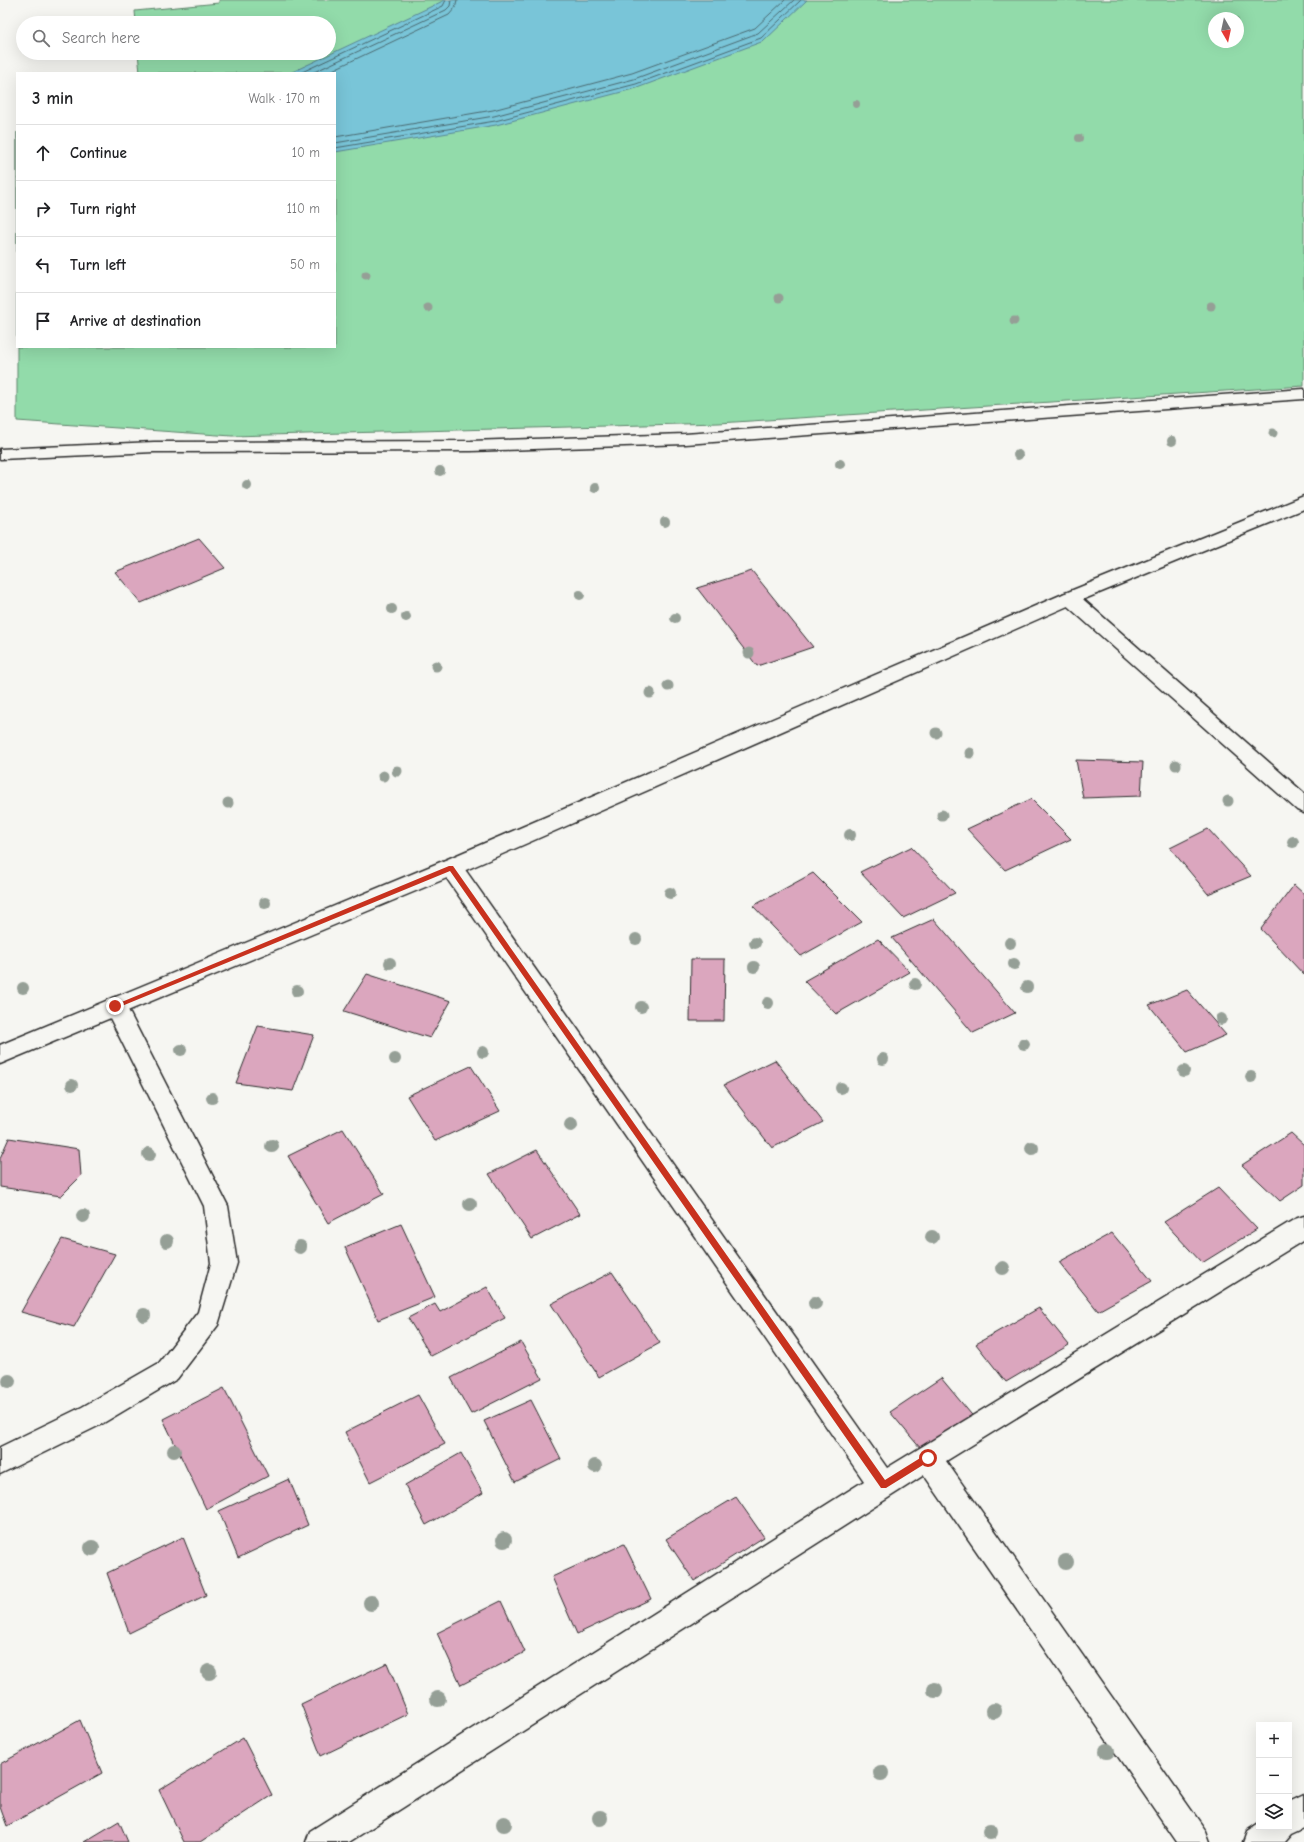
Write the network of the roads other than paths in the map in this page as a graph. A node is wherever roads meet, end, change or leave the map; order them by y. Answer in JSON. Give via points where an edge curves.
{"nodes":[{"id":1,"x":1304,"y":394,"type":"edge"},
{"id":2,"x":0,"y":454,"type":"edge"},
{"id":3,"x":1304,"y":502,"type":"edge"},
{"id":4,"x":1070,"y":598,"type":"junction"},
{"id":5,"x":1304,"y":805,"type":"edge"},
{"id":6,"x":451,"y":867,"type":"junction"},
{"id":7,"x":115,"y":1006,"type":"junction"},
{"id":8,"x":0,"y":1055,"type":"edge"},
{"id":9,"x":1304,"y":1227,"type":"edge"},
{"id":10,"x":928,"y":1458,"type":"junction"},
{"id":11,"x":0,"y":1461,"type":"edge"},
{"id":12,"x":883,"y":1485,"type":"junction"},
{"id":13,"x":1304,"y":1809,"type":"edge"},
{"id":14,"x":1292,"y":1818,"type":"edge"},
{"id":15,"x":1275,"y":1830,"type":"edge"},
{"id":16,"x":321,"y":1842,"type":"edge"},
{"id":17,"x":1194,"y":1842,"type":"edge"},
{"id":18,"x":1258,"y":1842,"type":"edge"}],
"edges":[{"from":1,"to":2,"type":"street","via":[[686,439],[471,446],[154,448]]},
{"from":3,"to":4,"type":"street"},
{"from":4,"to":5,"type":"street"},
{"from":4,"to":6,"type":"street"},
{"from":6,"to":7,"type":"street"},
{"from":6,"to":12,"type":"street"},
{"from":7,"to":8,"type":"street"},
{"from":7,"to":11,"type":"street","via":[[216,1206],[224,1263],[209,1316],[168,1371],[91,1416]]},
{"from":9,"to":10,"type":"street"},
{"from":10,"to":12,"type":"street"},
{"from":10,"to":17,"type":"street"},
{"from":12,"to":16,"type":"street"},
{"from":13,"to":14,"type":"street"},
{"from":15,"to":18,"type":"street"}]}
